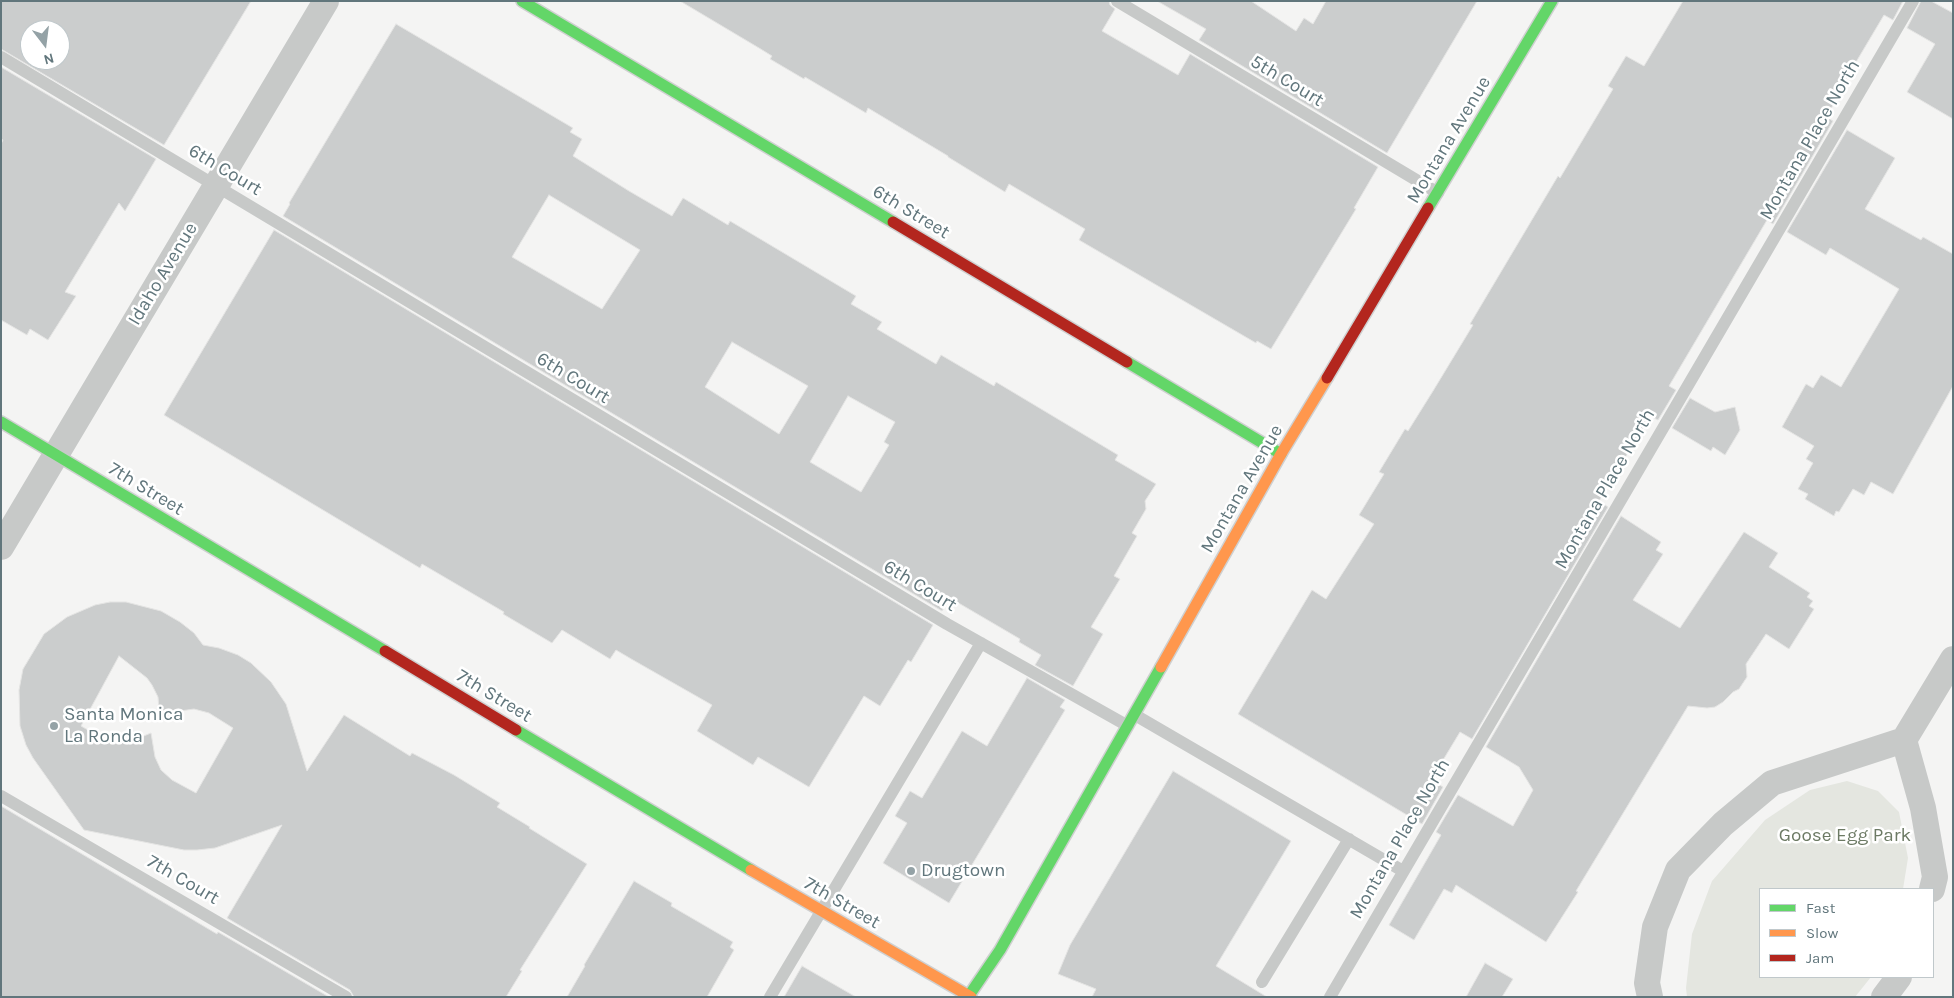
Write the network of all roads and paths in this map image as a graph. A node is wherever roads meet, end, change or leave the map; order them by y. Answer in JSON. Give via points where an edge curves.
{"nodes":[{"id":1,"x":326,"y":1,"type":"edge"},
{"id":2,"x":522,"y":1,"type":"edge"},
{"id":3,"x":1117,"y":1,"type":"edge"},
{"id":4,"x":1552,"y":1,"type":"edge"},
{"id":5,"x":1913,"y":1,"type":"edge"},
{"id":6,"x":1,"y":57,"type":"edge"},
{"id":7,"x":216,"y":186,"type":"junction"},
{"id":8,"x":1438,"y":192,"type":"junction"},
{"id":9,"x":1,"y":422,"type":"edge"},
{"id":10,"x":1281,"y":454,"type":"junction"},
{"id":11,"x":56,"y":455,"type":"junction"},
{"id":12,"x":1,"y":547,"type":"edge"},
{"id":13,"x":981,"y":643,"type":"junction"},
{"id":14,"x":1953,"y":659,"type":"edge"},
{"id":15,"x":1131,"y":721,"type":"junction"},
{"id":16,"x":1904,"y":740,"type":"junction"},
{"id":17,"x":1,"y":796,"type":"edge"},
{"id":18,"x":1350,"y":840,"type":"junction"},
{"id":19,"x":1403,"y":871,"type":"junction"},
{"id":20,"x":1932,"y":888,"type":"edge"},
{"id":21,"x":821,"y":910,"type":"junction"},
{"id":22,"x":1898,"y":978,"type":"edge"},
{"id":23,"x":1262,"y":982,"type":"dead end"},
{"id":24,"x":970,"y":996,"type":"edge"},
{"id":25,"x":346,"y":997,"type":"edge"},
{"id":26,"x":770,"y":997,"type":"edge"},
{"id":27,"x":1330,"y":997,"type":"edge"},
{"id":28,"x":1650,"y":997,"type":"edge"},
{"id":29,"x":1884,"y":997,"type":"edge"}],
"edges":[{"from":1,"to":7,"type":"street","name":"Idaho Avenue"},
{"from":2,"to":10,"type":"street","name":"6th Street"},
{"from":3,"to":8,"type":"lane","name":"5th Court"},
{"from":4,"to":8,"type":"street","name":"Montana Avenue"},
{"from":5,"to":19,"type":"lane","name":"Montana Place North"},
{"from":6,"to":7,"type":"lane","name":"6th Court"},
{"from":7,"to":11,"type":"street","name":"Idaho Avenue"},
{"from":7,"to":13,"type":"lane","name":"6th Court"},
{"from":8,"to":10,"type":"street","name":"Montana Avenue"},
{"from":9,"to":11,"type":"street","name":"7th Street"},
{"from":10,"to":15,"type":"street","name":"Montana Avenue"},
{"from":11,"to":12,"type":"street","name":"Idaho Avenue"},
{"from":11,"to":21,"type":"street","name":"7th Street"},
{"from":13,"to":15,"type":"lane","name":"6th Court"},
{"from":13,"to":21,"type":"lane"},
{"from":14,"to":16,"type":"street"},
{"from":15,"to":18,"type":"lane","name":"6th Court"},
{"from":15,"to":24,"type":"street","name":"Montana Avenue","via":[[1000,950]]},
{"from":16,"to":20,"type":"street","via":[[1923,808],[1935,877]]},
{"from":16,"to":28,"type":"street","via":[[1772,783],[1722,824],[1678,870],[1655,927],[1647,983]]},
{"from":17,"to":25,"type":"lane","name":"7th Court"},
{"from":18,"to":19,"type":"lane","name":"6th Court"},
{"from":18,"to":23,"type":"lane"},
{"from":19,"to":27,"type":"lane","name":"Montana Place North"},
{"from":21,"to":24,"type":"street","name":"7th Street"},
{"from":21,"to":26,"type":"lane"},
{"from":22,"to":29,"type":"street"}]}
